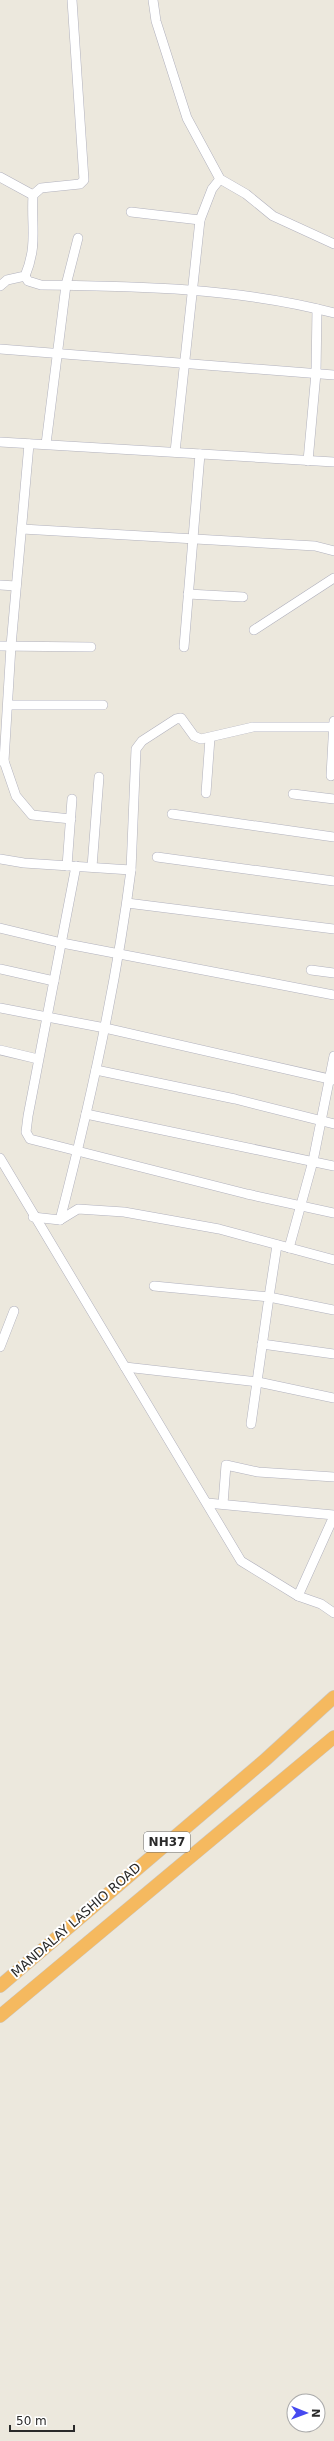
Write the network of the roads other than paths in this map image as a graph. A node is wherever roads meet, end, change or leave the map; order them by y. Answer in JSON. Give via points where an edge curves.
{"nodes":[{"id":1,"x":72,"y":0,"type":"edge"},
{"id":2,"x":153,"y":0,"type":"edge"},
{"id":3,"x":0,"y":177,"type":"edge"},
{"id":4,"x":220,"y":178,"type":"junction"},
{"id":5,"x":33,"y":194,"type":"junction"},
{"id":6,"x":131,"y":212,"type":"dead end"},
{"id":7,"x":200,"y":220,"type":"junction"},
{"id":8,"x":78,"y":238,"type":"dead end"},
{"id":9,"x":334,"y":244,"type":"edge"},
{"id":10,"x":25,"y":276,"type":"junction"},
{"id":11,"x":66,"y":285,"type":"junction"},
{"id":12,"x":0,"y":286,"type":"edge"},
{"id":13,"x":192,"y":291,"type":"junction"},
{"id":14,"x":317,"y":309,"type":"junction"},
{"id":15,"x":334,"y":313,"type":"edge"},
{"id":16,"x":0,"y":349,"type":"edge"},
{"id":17,"x":57,"y":352,"type":"junction"},
{"id":18,"x":185,"y":363,"type":"junction"},
{"id":19,"x":316,"y":373,"type":"junction"},
{"id":20,"x":334,"y":375,"type":"edge"},
{"id":21,"x":0,"y":442,"type":"edge"},
{"id":22,"x":29,"y":444,"type":"junction"},
{"id":23,"x":46,"y":444,"type":"junction"},
{"id":24,"x":175,"y":452,"type":"junction"},
{"id":25,"x":200,"y":454,"type":"junction"},
{"id":26,"x":308,"y":461,"type":"junction"},
{"id":27,"x":334,"y":462,"type":"edge"},
{"id":28,"x":22,"y":529,"type":"junction"},
{"id":29,"x":193,"y":539,"type":"junction"},
{"id":30,"x":334,"y":551,"type":"edge"},
{"id":31,"x":334,"y":578,"type":"edge"},
{"id":32,"x":0,"y":585,"type":"edge"},
{"id":33,"x":16,"y":586,"type":"junction"},
{"id":34,"x":188,"y":594,"type":"junction"},
{"id":35,"x":243,"y":597,"type":"dead end"},
{"id":36,"x":254,"y":630,"type":"dead end"},
{"id":37,"x":0,"y":646,"type":"edge"},
{"id":38,"x":11,"y":646,"type":"junction"},
{"id":39,"x":184,"y":647,"type":"dead end"},
{"id":40,"x":90,"y":648,"type":"dead end"},
{"id":41,"x":8,"y":705,"type":"junction"},
{"id":42,"x":103,"y":705,"type":"dead end"},
{"id":43,"x":334,"y":725,"type":"edge"},
{"id":44,"x":210,"y":738,"type":"junction"},
{"id":45,"x":2,"y":761,"type":"edge"},
{"id":46,"x":331,"y":776,"type":"dead end"},
{"id":47,"x":99,"y":777,"type":"dead end"},
{"id":48,"x":206,"y":793,"type":"dead end"},
{"id":49,"x":294,"y":794,"type":"dead end"},
{"id":50,"x":72,"y":799,"type":"dead end"},
{"id":51,"x":334,"y":799,"type":"edge"},
{"id":52,"x":172,"y":814,"type":"dead end"},
{"id":53,"x":71,"y":819,"type":"junction"},
{"id":54,"x":334,"y":837,"type":"edge"},
{"id":55,"x":157,"y":857,"type":"dead end"},
{"id":56,"x":0,"y":859,"type":"edge"},
{"id":57,"x":72,"y":866,"type":"junction"},
{"id":58,"x":92,"y":868,"type":"junction"},
{"id":59,"x":131,"y":870,"type":"junction"},
{"id":60,"x":334,"y":881,"type":"edge"},
{"id":61,"x":127,"y":903,"type":"junction"},
{"id":62,"x":0,"y":928,"type":"edge"},
{"id":63,"x":334,"y":930,"type":"edge"},
{"id":64,"x":62,"y":943,"type":"junction"},
{"id":65,"x":120,"y":954,"type":"junction"},
{"id":66,"x":0,"y":969,"type":"edge"},
{"id":67,"x":312,"y":970,"type":"dead end"},
{"id":68,"x":334,"y":973,"type":"edge"},
{"id":69,"x":54,"y":980,"type":"junction"},
{"id":70,"x":334,"y":995,"type":"edge"},
{"id":71,"x":0,"y":1008,"type":"edge"},
{"id":72,"x":46,"y":1017,"type":"junction"},
{"id":73,"x":105,"y":1028,"type":"junction"},
{"id":74,"x":0,"y":1050,"type":"edge"},
{"id":75,"x":334,"y":1056,"type":"edge"},
{"id":76,"x":38,"y":1058,"type":"junction"},
{"id":77,"x":96,"y":1070,"type":"junction"},
{"id":78,"x":332,"y":1079,"type":"edge"},
{"id":79,"x":86,"y":1114,"type":"junction"},
{"id":80,"x":322,"y":1121,"type":"junction"},
{"id":81,"x":334,"y":1124,"type":"edge"},
{"id":82,"x":77,"y":1152,"type":"junction"},
{"id":83,"x":0,"y":1158,"type":"edge"},
{"id":84,"x":313,"y":1161,"type":"junction"},
{"id":85,"x":334,"y":1166,"type":"edge"},
{"id":86,"x":300,"y":1205,"type":"junction"},
{"id":87,"x":334,"y":1213,"type":"edge"},
{"id":88,"x":34,"y":1217,"type":"junction"},
{"id":89,"x":60,"y":1220,"type":"junction"},
{"id":90,"x":277,"y":1245,"type":"junction"},
{"id":91,"x":289,"y":1248,"type":"junction"},
{"id":92,"x":334,"y":1260,"type":"edge"},
{"id":93,"x":154,"y":1286,"type":"dead end"},
{"id":94,"x":269,"y":1297,"type":"junction"},
{"id":95,"x":334,"y":1310,"type":"edge"},
{"id":96,"x":14,"y":1311,"type":"dead end"},
{"id":97,"x":262,"y":1344,"type":"junction"},
{"id":98,"x":0,"y":1347,"type":"edge"},
{"id":99,"x":334,"y":1354,"type":"edge"},
{"id":100,"x":125,"y":1367,"type":"junction"},
{"id":101,"x":258,"y":1382,"type":"junction"},
{"id":102,"x":334,"y":1398,"type":"edge"},
{"id":103,"x":251,"y":1424,"type":"dead end"},
{"id":104,"x":334,"y":1477,"type":"edge"},
{"id":105,"x":207,"y":1503,"type":"junction"},
{"id":106,"x":223,"y":1504,"type":"junction"},
{"id":107,"x":334,"y":1515,"type":"edge"},
{"id":108,"x":298,"y":1596,"type":"junction"},
{"id":109,"x":334,"y":1613,"type":"edge"},
{"id":110,"x":334,"y":1698,"type":"edge"},
{"id":111,"x":334,"y":1737,"type":"edge"},
{"id":112,"x":0,"y":1986,"type":"edge"},
{"id":113,"x":0,"y":2016,"type":"edge"}],
"edges":[{"from":1,"to":5,"type":"street","via":[[84,180],[80,184],[41,188]]},
{"from":2,"to":4,"type":"street","via":[[156,20],[187,118]]},
{"from":3,"to":5,"type":"street"},
{"from":4,"to":7,"type":"street","via":[[212,189]]},
{"from":4,"to":9,"type":"street","via":[[246,194],[273,216]]},
{"from":5,"to":10,"type":"street","via":[[32,258]]},
{"from":6,"to":7,"type":"street"},
{"from":7,"to":13,"type":"street"},
{"from":8,"to":11,"type":"street"},
{"from":10,"to":11,"type":"street","via":[[28,281],[41,285]]},
{"from":10,"to":12,"type":"street","via":[[7,280]]},
{"from":11,"to":13,"type":"street"},
{"from":11,"to":17,"type":"street"},
{"from":13,"to":14,"type":"street","via":[[260,297]]},
{"from":13,"to":18,"type":"street"},
{"from":14,"to":15,"type":"street"},
{"from":14,"to":19,"type":"street"},
{"from":16,"to":17,"type":"street"},
{"from":17,"to":18,"type":"street"},
{"from":17,"to":23,"type":"street"},
{"from":18,"to":19,"type":"street"},
{"from":18,"to":24,"type":"street"},
{"from":19,"to":20,"type":"street"},
{"from":19,"to":26,"type":"street"},
{"from":21,"to":22,"type":"street"},
{"from":22,"to":23,"type":"street"},
{"from":22,"to":28,"type":"street"},
{"from":23,"to":24,"type":"street"},
{"from":24,"to":25,"type":"street"},
{"from":25,"to":26,"type":"street"},
{"from":25,"to":29,"type":"street"},
{"from":26,"to":27,"type":"street"},
{"from":28,"to":29,"type":"street"},
{"from":28,"to":33,"type":"street"},
{"from":29,"to":30,"type":"street","via":[[315,546]]},
{"from":29,"to":34,"type":"street"},
{"from":31,"to":36,"type":"street"},
{"from":32,"to":33,"type":"street"},
{"from":33,"to":38,"type":"street"},
{"from":34,"to":35,"type":"street"},
{"from":34,"to":39,"type":"street"},
{"from":37,"to":38,"type":"street"},
{"from":38,"to":40,"type":"street"},
{"from":38,"to":41,"type":"street"},
{"from":41,"to":42,"type":"street"},
{"from":41,"to":45,"type":"street"},
{"from":43,"to":44,"type":"street","via":[[252,728]]},
{"from":43,"to":46,"type":"street"},
{"from":44,"to":48,"type":"street"},
{"from":44,"to":59,"type":"street","via":[[201,739],[194,736],[180,718],[142,741],[136,749]]},
{"from":45,"to":53,"type":"street","via":[[16,796],[32,815]]},
{"from":47,"to":58,"type":"street"},
{"from":49,"to":51,"type":"street"},
{"from":50,"to":53,"type":"street"},
{"from":52,"to":54,"type":"street"},
{"from":53,"to":57,"type":"street"},
{"from":55,"to":60,"type":"street"},
{"from":56,"to":57,"type":"street"},
{"from":57,"to":58,"type":"street"},
{"from":57,"to":64,"type":"street"},
{"from":58,"to":59,"type":"street"},
{"from":59,"to":61,"type":"street"},
{"from":61,"to":63,"type":"street"},
{"from":61,"to":65,"type":"street"},
{"from":62,"to":64,"type":"street"},
{"from":64,"to":65,"type":"street"},
{"from":64,"to":69,"type":"street"},
{"from":65,"to":70,"type":"street"},
{"from":65,"to":73,"type":"street"},
{"from":66,"to":69,"type":"street"},
{"from":67,"to":68,"type":"street"},
{"from":69,"to":72,"type":"street"},
{"from":71,"to":72,"type":"street"},
{"from":72,"to":73,"type":"street"},
{"from":72,"to":76,"type":"street"},
{"from":73,"to":77,"type":"street"},
{"from":73,"to":78,"type":"street"},
{"from":74,"to":76,"type":"street"},
{"from":75,"to":78,"type":"street"},
{"from":76,"to":82,"type":"street","via":[[26,1132],[30,1139]]},
{"from":77,"to":79,"type":"street"},
{"from":77,"to":80,"type":"street","via":[[235,1099]]},
{"from":78,"to":80,"type":"street"},
{"from":79,"to":82,"type":"street"},
{"from":79,"to":84,"type":"street"},
{"from":80,"to":81,"type":"street"},
{"from":80,"to":84,"type":"street"},
{"from":82,"to":86,"type":"street"},
{"from":82,"to":89,"type":"street"},
{"from":83,"to":88,"type":"street"},
{"from":84,"to":85,"type":"street"},
{"from":84,"to":86,"type":"street"},
{"from":86,"to":87,"type":"street"},
{"from":86,"to":91,"type":"street"},
{"from":88,"to":89,"type":"street"},
{"from":88,"to":100,"type":"street"},
{"from":89,"to":90,"type":"street","via":[[78,1209],[124,1212],[219,1229]]},
{"from":90,"to":91,"type":"street"},
{"from":90,"to":94,"type":"street"},
{"from":91,"to":92,"type":"street"},
{"from":93,"to":94,"type":"street"},
{"from":94,"to":95,"type":"street"},
{"from":94,"to":97,"type":"street"},
{"from":96,"to":98,"type":"street"},
{"from":97,"to":99,"type":"street"},
{"from":97,"to":101,"type":"street"},
{"from":100,"to":101,"type":"street"},
{"from":100,"to":105,"type":"street"},
{"from":101,"to":102,"type":"street"},
{"from":101,"to":103,"type":"street"},
{"from":104,"to":106,"type":"street","via":[[258,1472],[226,1465]]},
{"from":105,"to":106,"type":"street"},
{"from":105,"to":108,"type":"street","via":[[241,1561]]},
{"from":106,"to":107,"type":"street"},
{"from":107,"to":108,"type":"street"},
{"from":108,"to":109,"type":"street","via":[[321,1604]]},
{"from":110,"to":112,"type":"highway","name":"MANDALAY LASHIO ROAD","number":"NH37"},
{"from":111,"to":113,"type":"highway","name":"MANDALAY LASHIO ROAD","number":"NH37"}]}
